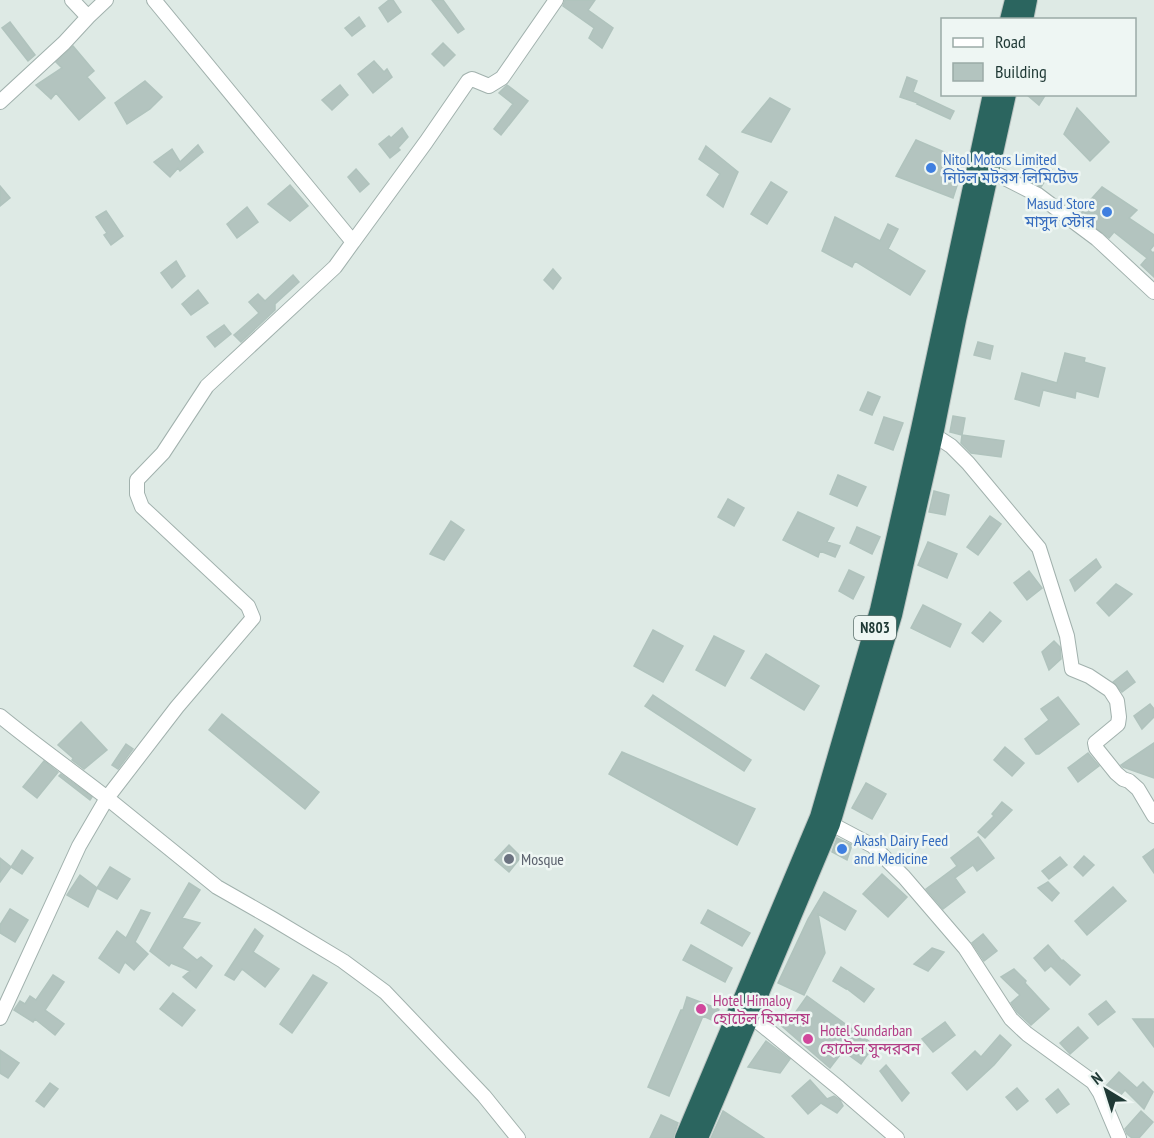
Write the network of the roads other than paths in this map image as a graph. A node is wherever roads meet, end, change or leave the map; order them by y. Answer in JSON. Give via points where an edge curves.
{"nodes":[{"id":1,"x":72,"y":0,"type":"edge"},
{"id":2,"x":106,"y":0,"type":"edge"},
{"id":3,"x":154,"y":0,"type":"edge"},
{"id":4,"x":556,"y":0,"type":"edge"},
{"id":5,"x":1014,"y":0,"type":"edge"},
{"id":6,"x":1029,"y":0,"type":"edge"},
{"id":7,"x":88,"y":17,"type":"junction"},
{"id":8,"x":1010,"y":18,"type":"edge"},
{"id":9,"x":1024,"y":18,"type":"edge"},
{"id":10,"x":992,"y":96,"type":"edge"},
{"id":11,"x":1005,"y":96,"type":"edge"},
{"id":12,"x":0,"y":102,"type":"edge"},
{"id":13,"x":982,"y":169,"type":"junction"},
{"id":14,"x":353,"y":242,"type":"junction"},
{"id":15,"x":1154,"y":292,"type":"edge"},
{"id":16,"x":950,"y":319,"type":"junction"},
{"id":17,"x":934,"y":435,"type":"junction"},
{"id":18,"x":886,"y":613,"type":"junction"},
{"id":19,"x":0,"y":716,"type":"edge"},
{"id":20,"x":107,"y":798,"type":"junction"},
{"id":21,"x":1154,"y":816,"type":"edge"},
{"id":22,"x":825,"y":820,"type":"junction"},
{"id":23,"x":785,"y":917,"type":"junction"},
{"id":24,"x":751,"y":1016,"type":"junction"},
{"id":25,"x":0,"y":1018,"type":"edge"},
{"id":26,"x":690,"y":1137,"type":"edge"},
{"id":27,"x":518,"y":1138,"type":"edge"},
{"id":28,"x":897,"y":1138,"type":"edge"},
{"id":29,"x":1119,"y":1138,"type":"edge"}],
"edges":[{"from":1,"to":7,"type":"street"},
{"from":2,"to":7,"type":"street"},
{"from":3,"to":14,"type":"street"},
{"from":4,"to":14,"type":"street","via":[[502,78],[489,86],[468,81]]},
{"from":5,"to":8,"type":"highway"},
{"from":6,"to":9,"type":"highway"},
{"from":7,"to":12,"type":"street"},
{"from":10,"to":13,"type":"highway","number":"N803"},
{"from":11,"to":13,"type":"highway","number":"N803"},
{"from":13,"to":15,"type":"street","via":[[1038,195],[1089,232]]},
{"from":13,"to":16,"type":"highway","number":"N803"},
{"from":14,"to":20,"type":"street","via":[[335,267],[207,386],[163,453],[137,480],[142,507],[248,606],[253,618],[177,706]]},
{"from":16,"to":17,"type":"highway","number":"N803"},
{"from":16,"to":18,"type":"highway","number":"N803"},
{"from":17,"to":18,"type":"highway","number":"N803"},
{"from":17,"to":21,"type":"street","via":[[968,463],[1039,548],[1067,636],[1072,669],[1089,675],[1110,690],[1117,701],[1118,724],[1095,742],[1096,748],[1116,773],[1138,789]]},
{"from":18,"to":22,"type":"highway","number":"N803"},
{"from":19,"to":20,"type":"street"},
{"from":20,"to":25,"type":"street","via":[[79,846]]},
{"from":20,"to":27,"type":"street","via":[[217,887],[343,962],[385,992],[484,1096]]},
{"from":22,"to":23,"type":"highway","number":"N803"},
{"from":22,"to":29,"type":"street","via":[[873,846],[904,877],[964,948],[1011,1018],[1093,1082]]},
{"from":23,"to":24,"type":"highway","number":"N803"},
{"from":23,"to":26,"type":"highway","number":"N803"},
{"from":24,"to":26,"type":"highway","number":"N803"},
{"from":24,"to":28,"type":"street"}]}
